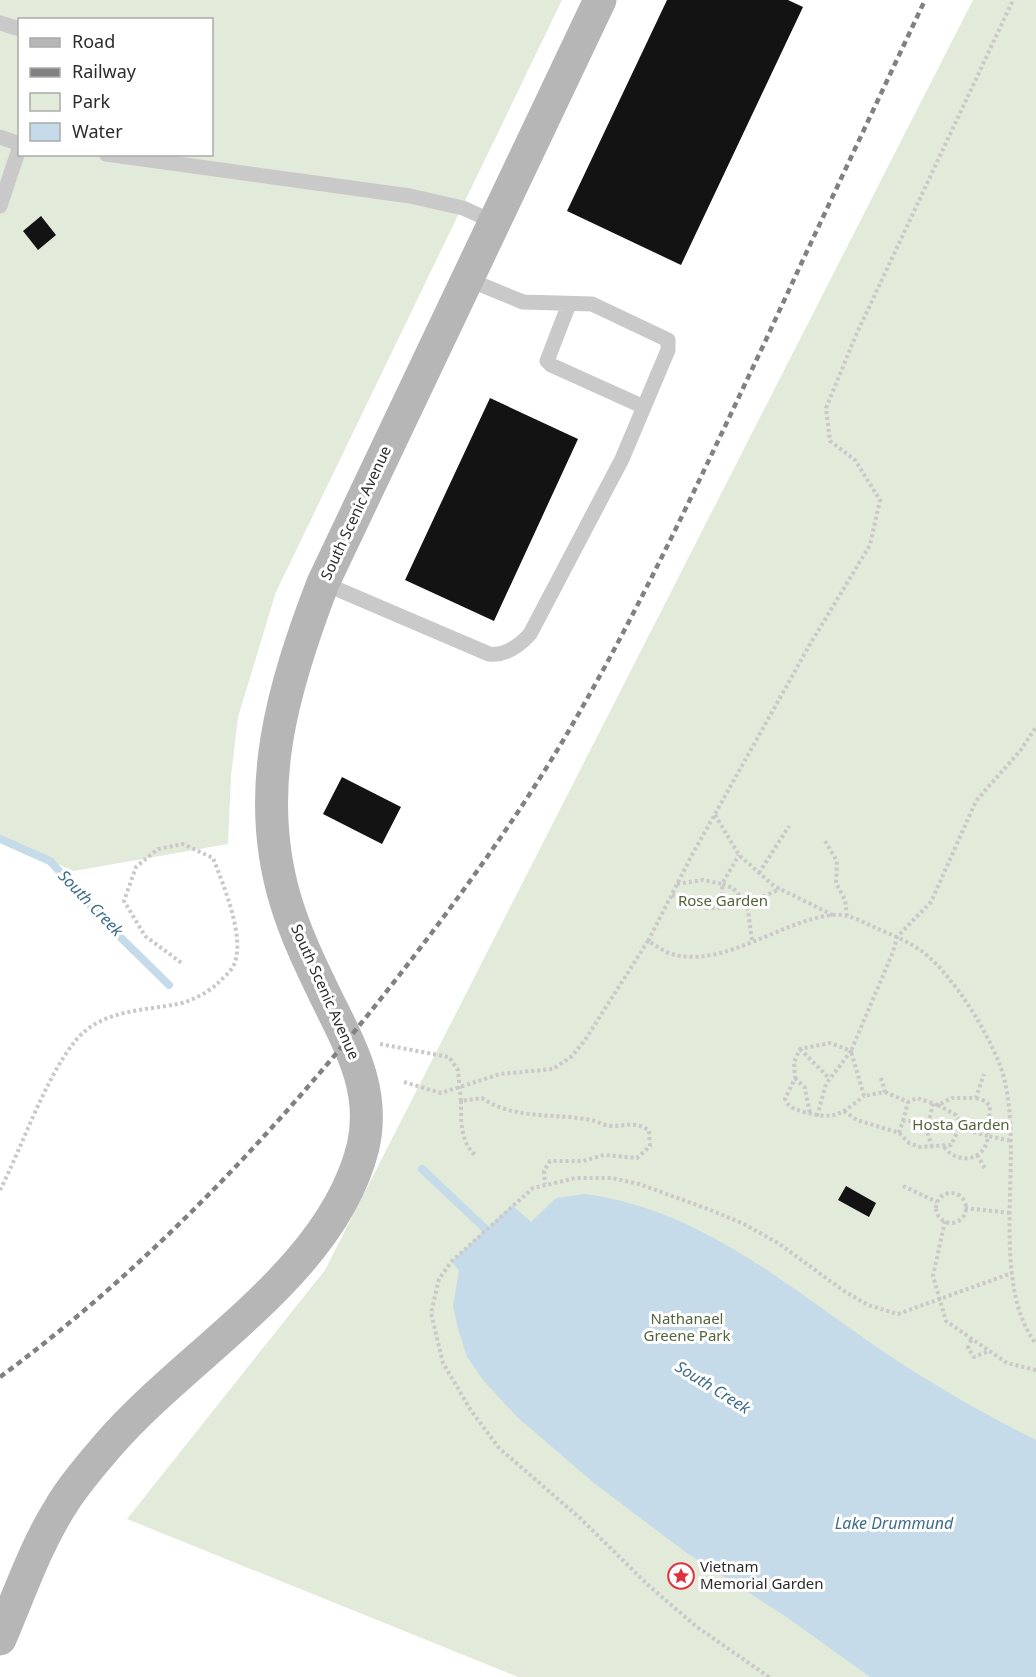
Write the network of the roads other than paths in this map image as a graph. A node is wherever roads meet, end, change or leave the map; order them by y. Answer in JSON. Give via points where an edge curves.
{"nodes":[{"id":1,"x":600,"y":0,"type":"edge"},
{"id":2,"x":0,"y":23,"type":"edge"},
{"id":3,"x":18,"y":28,"type":"edge"},
{"id":4,"x":0,"y":137,"type":"edge"},
{"id":5,"x":18,"y":144,"type":"edge"},
{"id":6,"x":18,"y":151,"type":"edge"},
{"id":7,"x":120,"y":156,"type":"edge"},
{"id":8,"x":0,"y":206,"type":"edge"},
{"id":9,"x":494,"y":222,"type":"junction"},
{"id":10,"x":467,"y":279,"type":"junction"},
{"id":11,"x":569,"y":304,"type":"junction"},
{"id":12,"x":644,"y":407,"type":"junction"},
{"id":13,"x":323,"y":583,"type":"junction"},
{"id":14,"x":0,"y":1639,"type":"edge"}],
"edges":[{"from":1,"to":9,"type":"main road","name":"South Scenic Avenue"},
{"from":2,"to":3,"type":"lane"},
{"from":4,"to":5,"type":"lane"},
{"from":6,"to":8,"type":"lane"},
{"from":7,"to":9,"type":"lane","via":[[410,196],[463,208]]},
{"from":9,"to":10,"type":"main road","name":"South Scenic Avenue"},
{"from":10,"to":11,"type":"lane","via":[[523,302]]},
{"from":10,"to":13,"type":"main road","name":"South Scenic Avenue"},
{"from":11,"to":12,"type":"lane","via":[[547,361]]},
{"from":11,"to":12,"type":"lane","via":[[592,304],[668,340],[668,350]]},
{"from":12,"to":13,"type":"lane","via":[[622,459],[522,643],[498,655],[489,654]]},
{"from":13,"to":14,"type":"main road","name":"South Scenic Avenue","via":[[280,710],[270,775],[272,818],[278,870],[292,918],[361,1072],[366,1124],[359,1160],[329,1223],[314,1244],[247,1314],[139,1412],[86,1472],[50,1527]]}]}
